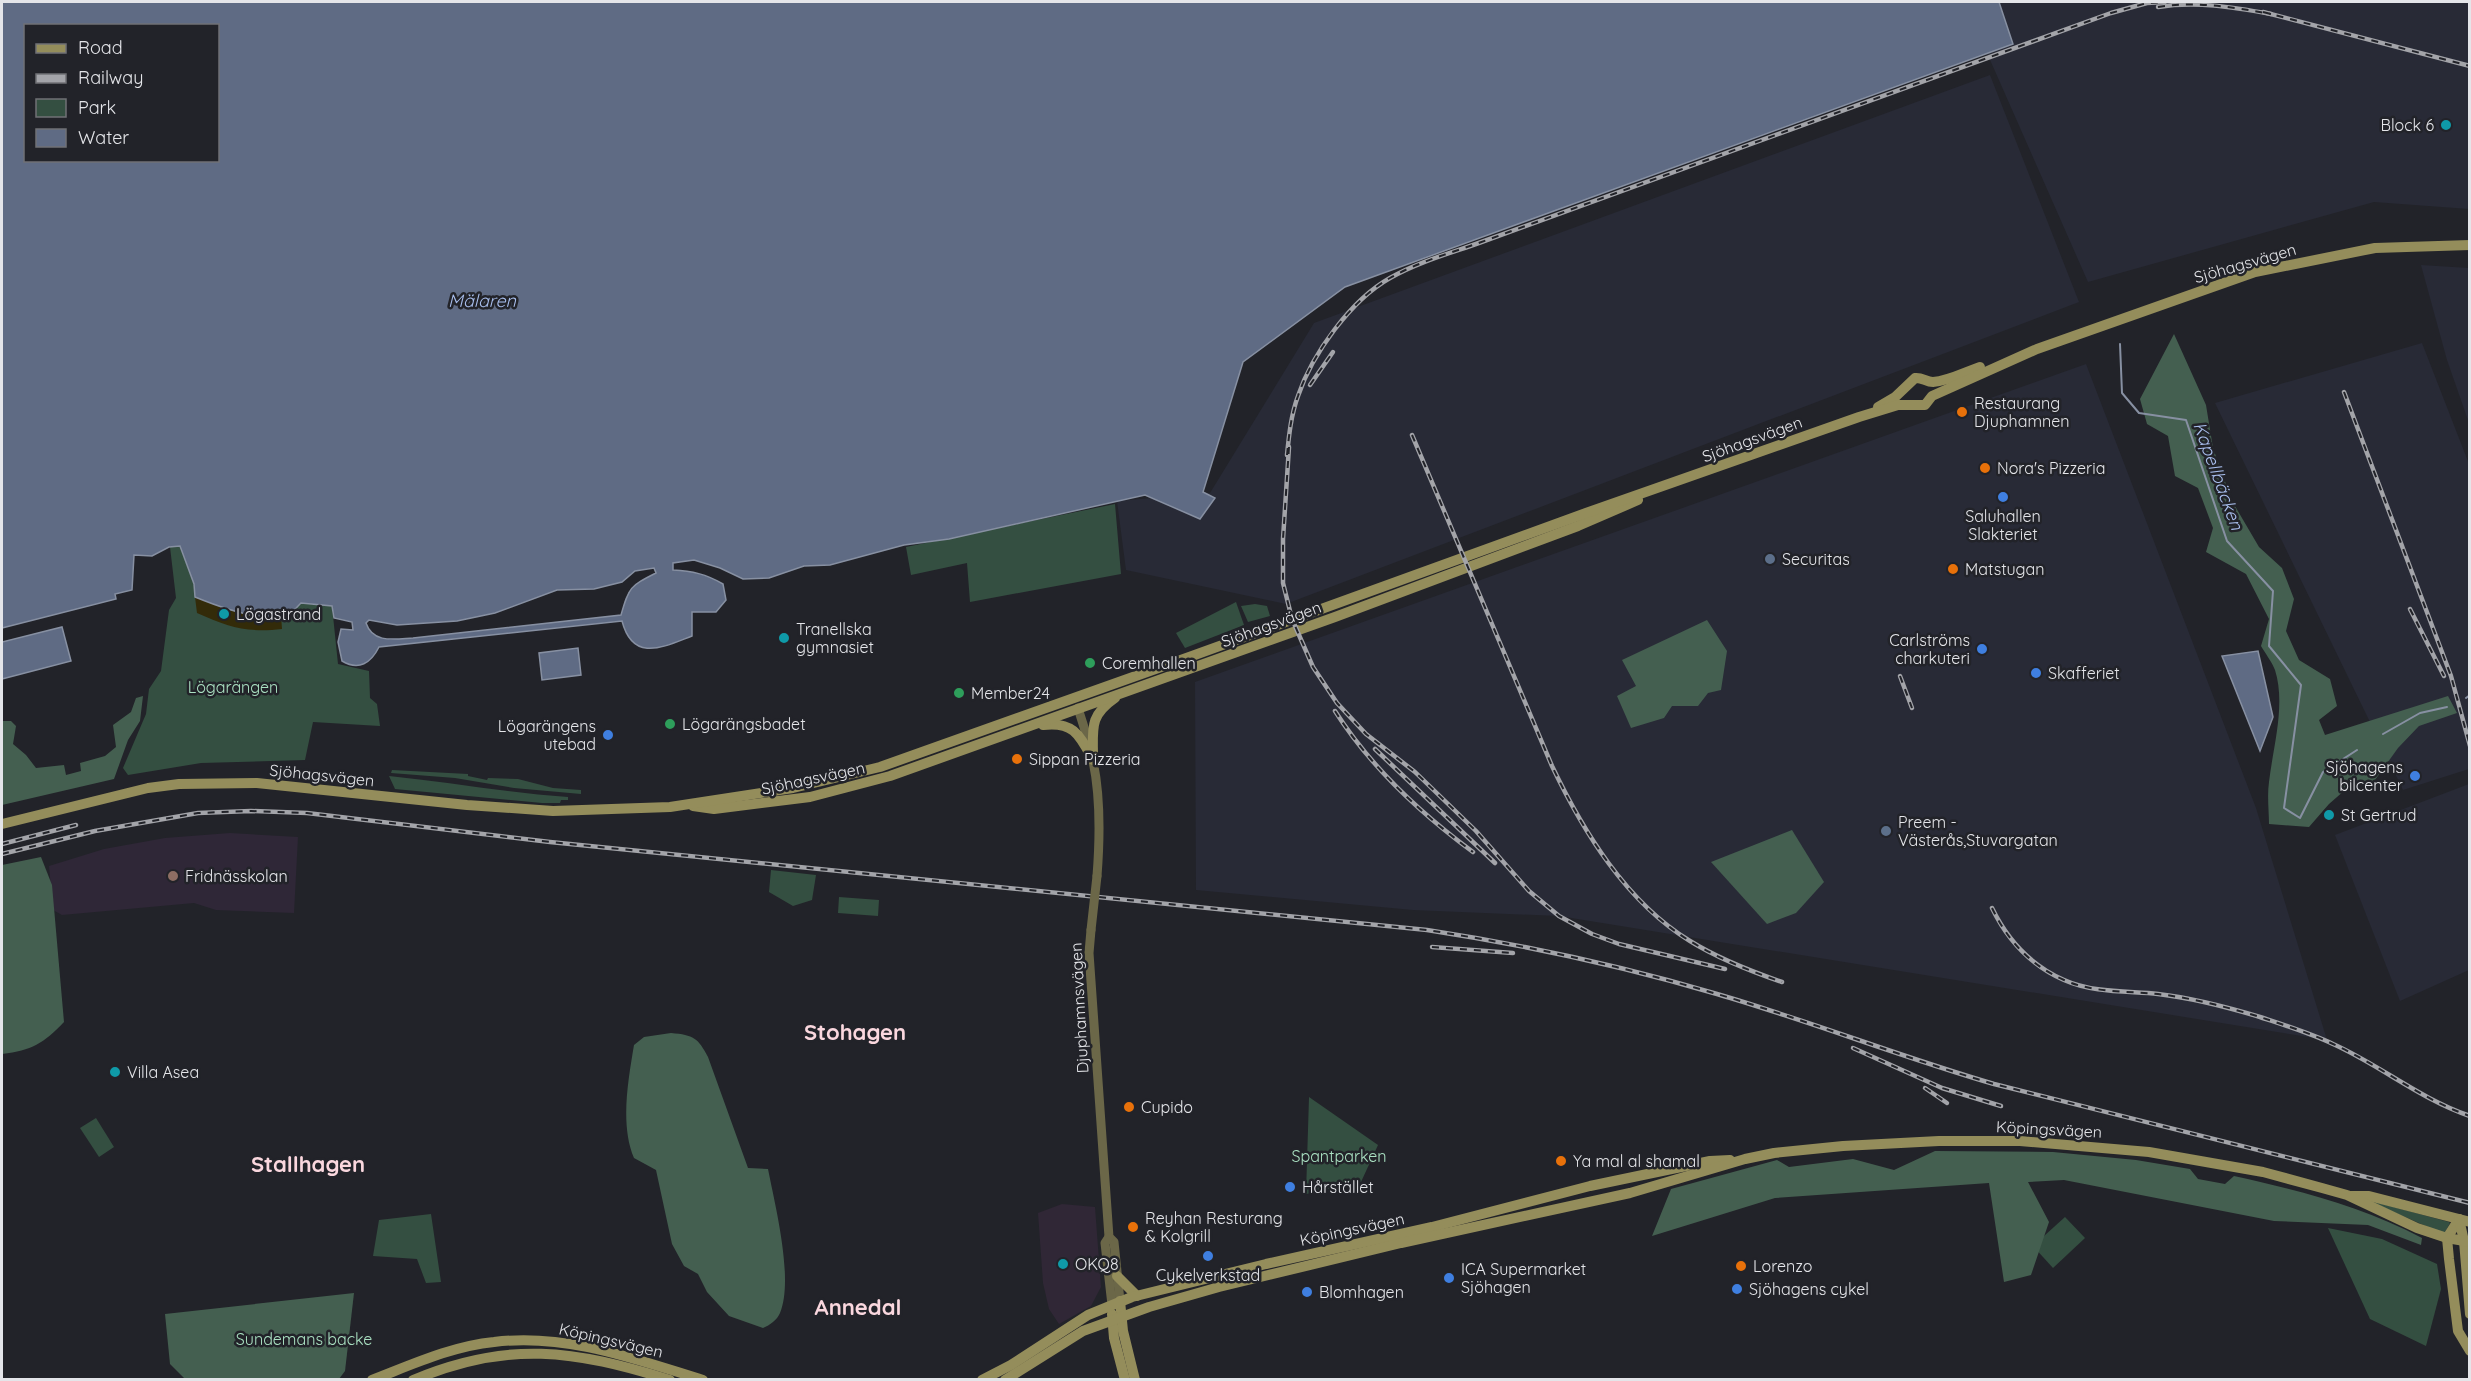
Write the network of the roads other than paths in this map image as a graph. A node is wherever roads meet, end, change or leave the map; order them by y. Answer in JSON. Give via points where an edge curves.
{"nodes":[{"id":1,"x":2469,"y":245,"type":"edge"},
{"id":2,"x":2037,"y":350,"type":"junction"},
{"id":3,"x":1929,"y":382,"type":"junction"},
{"id":4,"x":1905,"y":388,"type":"junction"},
{"id":5,"x":1932,"y":396,"type":"junction"},
{"id":6,"x":1911,"y":404,"type":"junction"},
{"id":7,"x":1859,"y":417,"type":"junction"},
{"id":8,"x":1333,"y":612,"type":"junction"},
{"id":9,"x":1192,"y":656,"type":"junction"},
{"id":10,"x":1196,"y":668,"type":"junction"},
{"id":11,"x":1120,"y":693,"type":"junction"},
{"id":12,"x":1076,"y":702,"type":"junction"},
{"id":13,"x":1025,"y":727,"type":"junction"},
{"id":14,"x":937,"y":759,"type":"junction"},
{"id":15,"x":1093,"y":760,"type":"junction"},
{"id":16,"x":860,"y":772,"type":"junction"},
{"id":17,"x":836,"y":791,"type":"junction"},
{"id":18,"x":680,"y":805,"type":"junction"},
{"id":19,"x":2,"y":824,"type":"edge"},
{"id":20,"x":1745,"y":1159,"type":"junction"},
{"id":21,"x":2347,"y":1196,"type":"junction"},
{"id":22,"x":2464,"y":1220,"type":"edge"},
{"id":23,"x":2417,"y":1228,"type":"junction"},
{"id":24,"x":1109,"y":1237,"type":"junction"},
{"id":25,"x":2447,"y":1238,"type":"junction"},
{"id":26,"x":2467,"y":1241,"type":"edge"},
{"id":27,"x":2467,"y":1257,"type":"edge"},
{"id":28,"x":2449,"y":1259,"type":"junction"},
{"id":29,"x":1118,"y":1276,"type":"junction"},
{"id":30,"x":1178,"y":1286,"type":"junction"},
{"id":31,"x":1137,"y":1296,"type":"junction"},
{"id":32,"x":2467,"y":1298,"type":"junction"},
{"id":33,"x":2454,"y":1300,"type":"junction"},
{"id":34,"x":1116,"y":1310,"type":"junction"},
{"id":35,"x":1141,"y":1310,"type":"junction"},
{"id":36,"x":2469,"y":1314,"type":"edge"},
{"id":37,"x":1126,"y":1344,"type":"junction"},
{"id":38,"x":2468,"y":1346,"type":"edge"},
{"id":39,"x":372,"y":1380,"type":"edge"},
{"id":40,"x":413,"y":1380,"type":"edge"},
{"id":41,"x":670,"y":1380,"type":"edge"},
{"id":42,"x":703,"y":1380,"type":"edge"},
{"id":43,"x":982,"y":1380,"type":"edge"},
{"id":44,"x":1005,"y":1380,"type":"edge"},
{"id":45,"x":1125,"y":1380,"type":"edge"},
{"id":46,"x":1135,"y":1380,"type":"edge"}],
"edges":[{"from":1,"to":2,"type":"main road","name":"Sjöhagsvägen","via":[[2375,248],[2255,272]]},
{"from":2,"to":3,"type":"main road","name":"Sjöhagsvägen"},
{"from":2,"to":5,"type":"main road","name":"Sjöhagsvägen"},
{"from":3,"to":4,"type":"main road","name":"Sjöhagsvägen","via":[[1915,378]]},
{"from":3,"to":5,"type":"main road"},
{"from":4,"to":6,"type":"main road"},
{"from":4,"to":7,"type":"main road","name":"Sjöhagsvägen"},
{"from":5,"to":6,"type":"main road","name":"Sjöhagsvägen","via":[[1925,405]]},
{"from":6,"to":7,"type":"main road","name":"Sjöhagsvägen"},
{"from":7,"to":8,"type":"main road","name":"Sjöhagsvägen","via":[[1575,516]]},
{"from":8,"to":9,"type":"main road","name":"Sjöhagsvägen"},
{"from":8,"to":10,"type":"main road","name":"Sjöhagsvägen"},
{"from":9,"to":10,"type":"main road"},
{"from":9,"to":12,"type":"main road","name":"Sjöhagsvägen"},
{"from":10,"to":11,"type":"main road","name":"Sjöhagsvägen"},
{"from":11,"to":12,"type":"main road","name":"Sjöhagsvägen"},
{"from":11,"to":15,"type":"main road","via":[[1098,711]]},
{"from":12,"to":13,"type":"main road","name":"Sjöhagsvägen"},
{"from":12,"to":15,"type":"street","name":"Djuphamnsvägen"},
{"from":12,"to":16,"type":"main road","name":"Sjöhagsvägen"},
{"from":13,"to":14,"type":"main road","name":"Sjöhagsvägen"},
{"from":13,"to":15,"type":"main road","via":[[1057,723],[1071,727],[1082,738]]},
{"from":14,"to":16,"type":"main road","via":[[911,761],[871,774]]},
{"from":14,"to":17,"type":"main road","name":"Sjöhagsvägen"},
{"from":15,"to":24,"type":"street","name":"Djuphamnsvägen","bridge":true,"via":[[1100,837],[1090,958]]},
{"from":16,"to":17,"type":"main road"},
{"from":16,"to":18,"type":"main road","name":"Sjöhagsvägen","via":[[793,788]]},
{"from":17,"to":18,"type":"main road","name":"Sjöhagsvägen","via":[[737,807]]},
{"from":18,"to":19,"type":"main road","name":"Sjöhagsvägen","via":[[553,811],[222,782],[148,788]]},
{"from":20,"to":21,"type":"main road","name":"Köpingsvägen","via":[[1855,1146],[2031,1141],[2175,1156],[2263,1172]]},
{"from":20,"to":30,"type":"main road","name":"Köpingsvägen","via":[[1710,1161],[1622,1179]]},
{"from":20,"to":35,"type":"main road","name":"Köpingsvägen","via":[[1638,1191],[1401,1243]]},
{"from":21,"to":22,"type":"main road","name":"Köpingsvägen","via":[[2369,1196]]},
{"from":21,"to":23,"type":"main road","name":"Köpingsvägen"},
{"from":22,"to":25,"type":"main road"},
{"from":22,"to":26,"type":"main road"},
{"from":23,"to":25,"type":"main road","name":"Köpingsvägen"},
{"from":23,"to":28,"type":"main road","via":[[2437,1240]]},
{"from":24,"to":29,"type":"street","name":"Djuphamnsvägen","via":[[1114,1242]]},
{"from":24,"to":34,"type":"street","name":"Djuphamnsvägen","via":[[1105,1243]]},
{"from":25,"to":26,"type":"main road","name":"Köpingsvägen"},
{"from":25,"to":28,"type":"main road"},
{"from":26,"to":27,"type":"main road"},
{"from":27,"to":32,"type":"main road"},
{"from":28,"to":33,"type":"main road"},
{"from":29,"to":31,"type":"main road"},
{"from":29,"to":34,"type":"street","name":"Djuphamnsvägen"},
{"from":30,"to":31,"type":"main road","name":"Köpingsvägen"},
{"from":30,"to":34,"type":"main road","via":[[1167,1295]]},
{"from":31,"to":34,"type":"main road","name":"Köpingsvägen"},
{"from":32,"to":33,"type":"main road"},
{"from":32,"to":36,"type":"main road"},
{"from":33,"to":38,"type":"main road","via":[[2458,1331]]},
{"from":34,"to":35,"type":"main road","name":"Köpingsvägen"},
{"from":34,"to":37,"type":"main road"},
{"from":34,"to":43,"type":"main road","name":"Köpingsvägen","via":[[1088,1315]]},
{"from":34,"to":44,"type":"main road","via":[[1070,1334]]},
{"from":34,"to":45,"type":"main road","via":[[1114,1338]]},
{"from":35,"to":37,"type":"main road","via":[[1129,1323]]},
{"from":37,"to":46,"type":"main road"},
{"from":39,"to":42,"type":"main road","name":"Köpingsvägen","via":[[471,1347],[536,1340],[590,1347]]},
{"from":40,"to":41,"type":"main road","name":"Köpingsvägen","via":[[463,1361],[500,1354],[592,1359]]}]}
